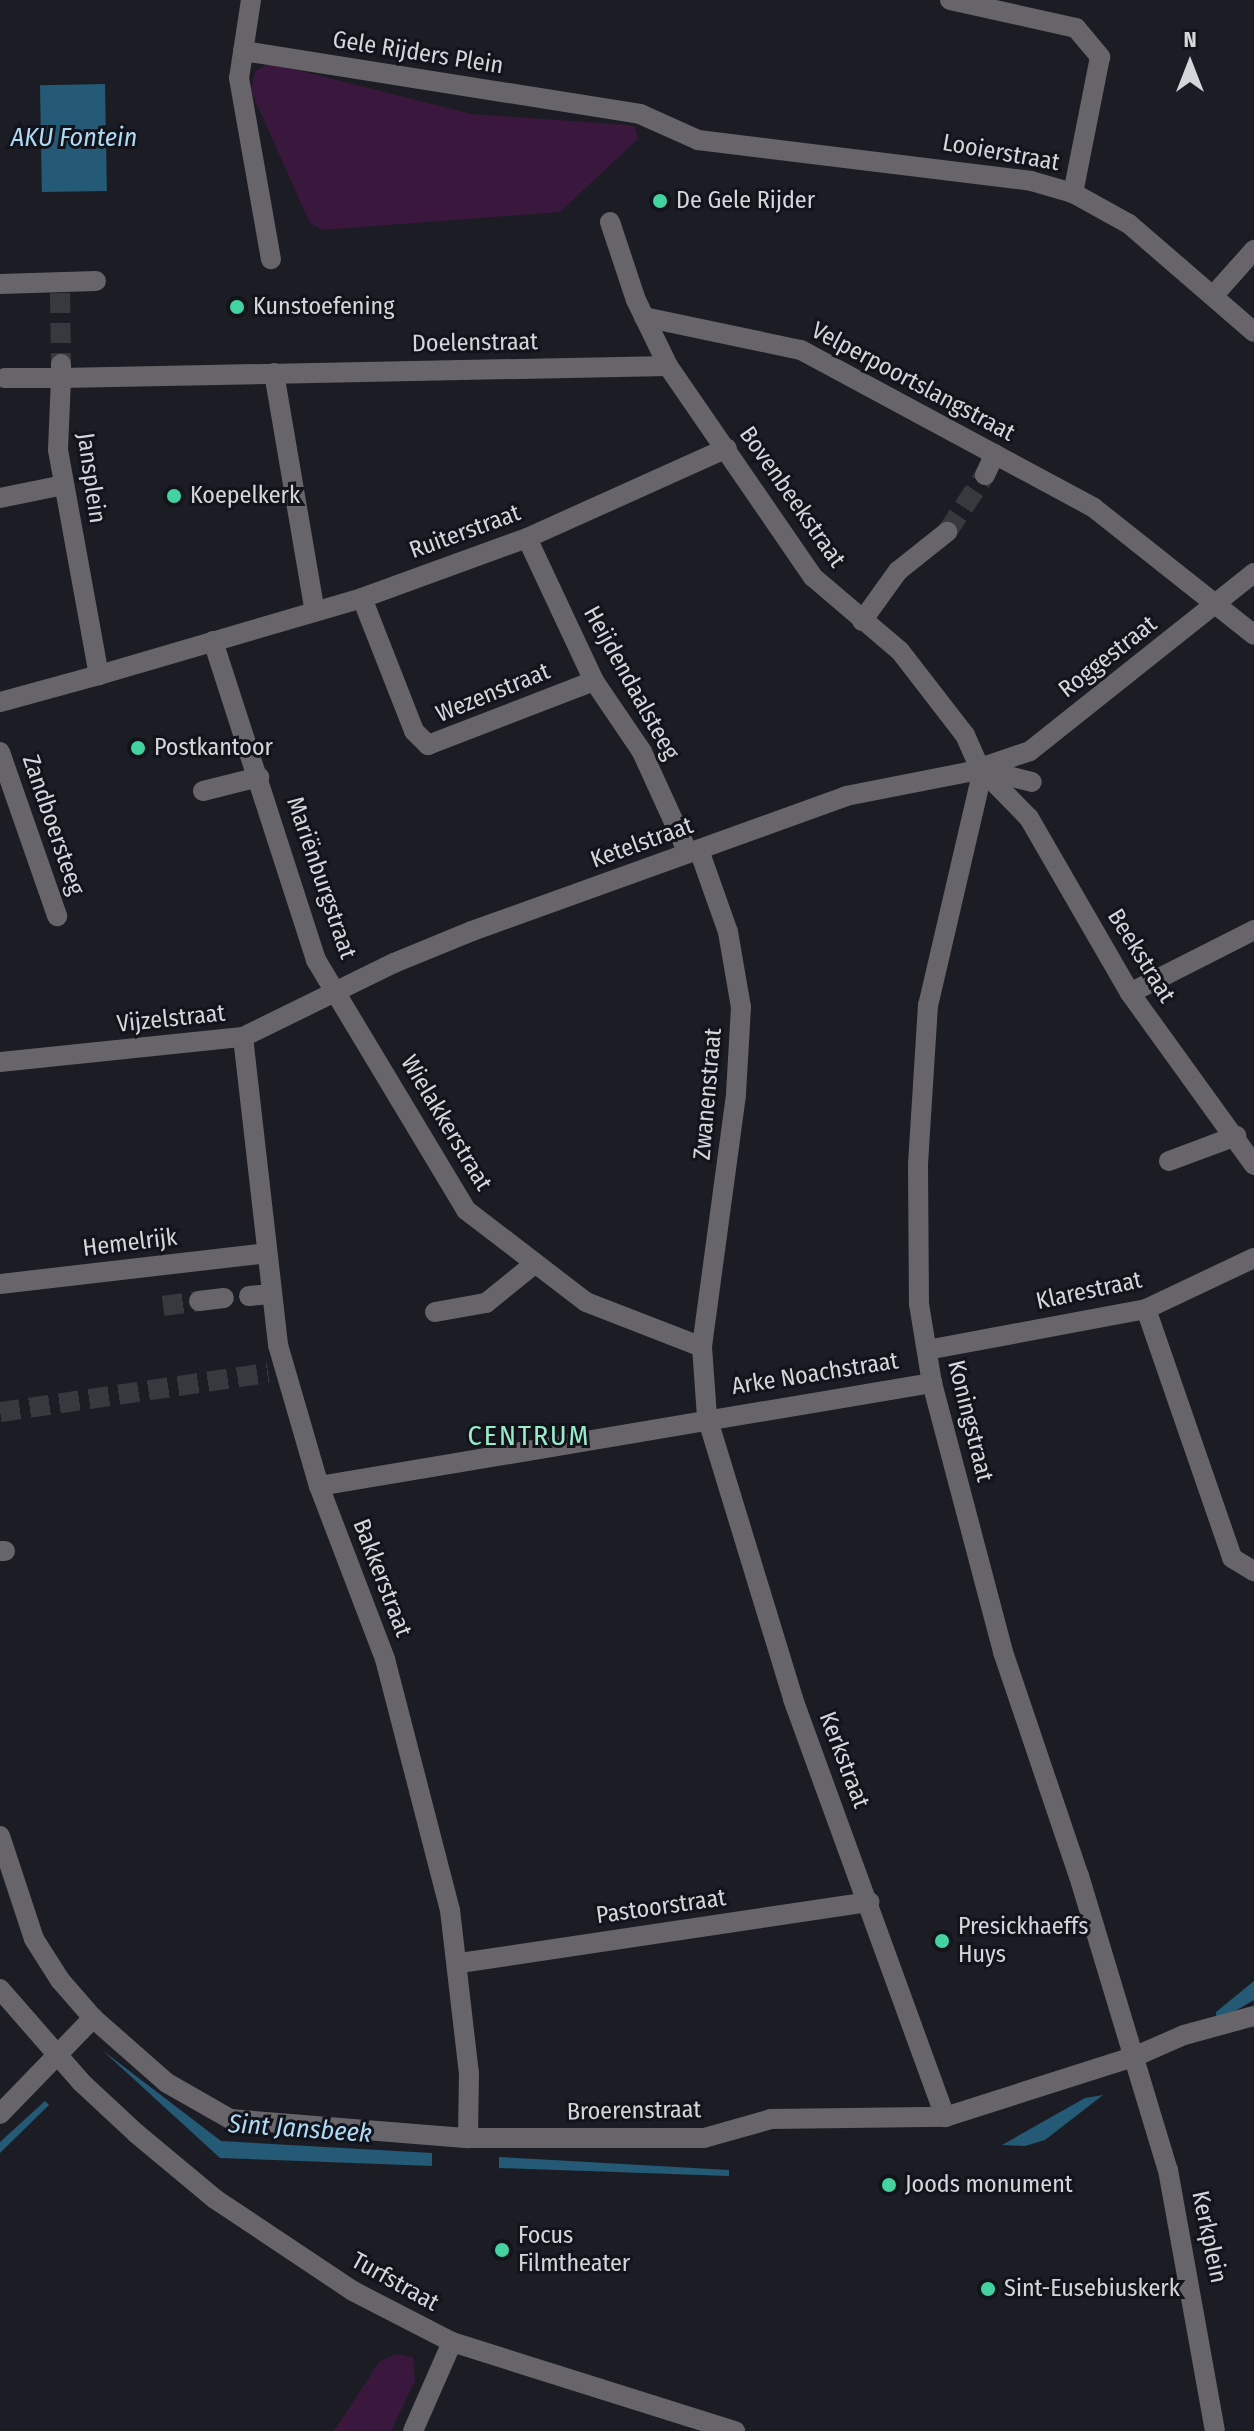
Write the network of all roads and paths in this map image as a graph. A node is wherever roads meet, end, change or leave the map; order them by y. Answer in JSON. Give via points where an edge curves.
{"nodes":[{"id":1,"x":251,"y":0,"type":"edge"},
{"id":2,"x":950,"y":0,"type":"edge"},
{"id":3,"x":243,"y":51,"type":"junction"},
{"id":4,"x":788,"y":148,"type":"joint"},
{"id":5,"x":1073,"y":193,"type":"junction"},
{"id":6,"x":610,"y":222,"type":"dead end"},
{"id":7,"x":1254,"y":250,"type":"edge"},
{"id":8,"x":271,"y":259,"type":"dead end"},
{"id":9,"x":96,"y":281,"type":"dead end"},
{"id":10,"x":0,"y":284,"type":"edge"},
{"id":11,"x":1213,"y":296,"type":"junction"},
{"id":12,"x":644,"y":317,"type":"junction"},
{"id":13,"x":1254,"y":332,"type":"edge"},
{"id":14,"x":668,"y":366,"type":"junction"},
{"id":15,"x":61,"y":371,"type":"junction"},
{"id":16,"x":278,"y":373,"type":"junction"},
{"id":17,"x":5,"y":378,"type":"dead end"},
{"id":18,"x":727,"y":448,"type":"junction"},
{"id":19,"x":995,"y":454,"type":"junction"},
{"id":20,"x":985,"y":475,"type":"tunnel mouth"},
{"id":21,"x":64,"y":485,"type":"junction"},
{"id":22,"x":0,"y":498,"type":"edge"},
{"id":23,"x":947,"y":532,"type":"tunnel mouth"},
{"id":24,"x":527,"y":538,"type":"junction"},
{"id":25,"x":1254,"y":573,"type":"edge"},
{"id":26,"x":362,"y":598,"type":"junction"},
{"id":27,"x":1217,"y":605,"type":"junction"},
{"id":28,"x":315,"y":612,"type":"junction"},
{"id":29,"x":862,"y":621,"type":"junction"},
{"id":30,"x":1254,"y":635,"type":"edge"},
{"id":31,"x":213,"y":641,"type":"junction"},
{"id":32,"x":99,"y":675,"type":"junction"},
{"id":33,"x":594,"y":681,"type":"junction"},
{"id":34,"x":0,"y":702,"type":"edge"},
{"id":35,"x":0,"y":752,"type":"edge"},
{"id":36,"x":982,"y":771,"type":"junction"},
{"id":37,"x":259,"y":777,"type":"junction"},
{"id":38,"x":1032,"y":782,"type":"dead end"},
{"id":39,"x":203,"y":791,"type":"dead end"},
{"id":40,"x":693,"y":852,"type":"junction"},
{"id":41,"x":57,"y":916,"type":"dead end"},
{"id":42,"x":1254,"y":930,"type":"edge"},
{"id":43,"x":338,"y":993,"type":"junction"},
{"id":44,"x":1130,"y":993,"type":"junction"},
{"id":45,"x":243,"y":1037,"type":"junction"},
{"id":46,"x":0,"y":1062,"type":"edge"},
{"id":47,"x":1236,"y":1136,"type":"junction"},
{"id":48,"x":1169,"y":1161,"type":"dead end"},
{"id":49,"x":1254,"y":1165,"type":"edge"},
{"id":50,"x":266,"y":1253,"type":"junction"},
{"id":51,"x":1254,"y":1258,"type":"edge"},
{"id":52,"x":533,"y":1265,"type":"junction"},
{"id":53,"x":0,"y":1284,"type":"edge"},
{"id":54,"x":271,"y":1294,"type":"junction"},
{"id":55,"x":249,"y":1296,"type":"dead end"},
{"id":56,"x":224,"y":1298,"type":"dead end"},
{"id":57,"x":199,"y":1301,"type":"tunnel mouth"},
{"id":58,"x":1146,"y":1309,"type":"junction"},
{"id":59,"x":435,"y":1312,"type":"dead end"},
{"id":60,"x":702,"y":1347,"type":"junction"},
{"id":61,"x":927,"y":1350,"type":"junction"},
{"id":62,"x":932,"y":1383,"type":"junction"},
{"id":63,"x":707,"y":1417,"type":"junction"},
{"id":64,"x":319,"y":1486,"type":"junction"},
{"id":65,"x":1254,"y":1571,"type":"edge"},
{"id":66,"x":0,"y":1836,"type":"edge"},
{"id":67,"x":869,"y":1902,"type":"junction"},
{"id":68,"x":460,"y":1963,"type":"junction"},
{"id":69,"x":0,"y":1989,"type":"edge"},
{"id":70,"x":1254,"y":2016,"type":"edge"},
{"id":71,"x":93,"y":2018,"type":"junction"},
{"id":72,"x":1136,"y":2056,"type":"junction"},
{"id":73,"x":60,"y":2057,"type":"junction"},
{"id":74,"x":0,"y":2114,"type":"edge"},
{"id":75,"x":945,"y":2117,"type":"junction"},
{"id":76,"x":468,"y":2138,"type":"junction"},
{"id":77,"x":452,"y":2342,"type":"junction"},
{"id":78,"x":696,"y":2425,"type":"edge"},
{"id":79,"x":413,"y":2431,"type":"edge"},
{"id":80,"x":735,"y":2431,"type":"edge"},
{"id":81,"x":1215,"y":2431,"type":"edge"}],
"edges":[{"from":1,"to":3,"type":"street"},
{"from":2,"to":5,"type":"street","via":[[1076,28],[1100,57]]},
{"from":3,"to":4,"type":"street","name":"Gele Rijders Plein","via":[[640,114],[698,140]]},
{"from":3,"to":8,"type":"street","via":[[242,107]]},
{"from":4,"to":5,"type":"street","name":"Looierstraat","via":[[1031,181]]},
{"from":5,"to":11,"type":"street","name":"Looierstraat","via":[[1129,224]]},
{"from":6,"to":12,"type":"street"},
{"from":7,"to":11,"type":"street"},
{"from":9,"to":10,"type":"street"},
{"from":11,"to":13,"type":"street","name":"Looierstraat"},
{"from":12,"to":14,"type":"street","name":"Bovenbeekstraat"},
{"from":12,"to":19,"type":"street","name":"Velperpoortslangstraat","via":[[801,350]]},
{"from":14,"to":16,"type":"street","name":"Doelenstraat"},
{"from":14,"to":18,"type":"street","name":"Bovenbeekstraat"},
{"from":15,"to":16,"type":"street"},
{"from":15,"to":17,"type":"street"},
{"from":15,"to":21,"type":"street","name":"Jansplein","via":[[57,416]]},
{"from":16,"to":28,"type":"street"},
{"from":18,"to":24,"type":"street","name":"Ruiterstraat"},
{"from":18,"to":29,"type":"street","name":"Bovenbeekstraat","via":[[813,577]]},
{"from":19,"to":20,"type":"street"},
{"from":19,"to":27,"type":"street","name":"Velperpoortslangstraat","via":[[1094,508]]},
{"from":21,"to":22,"type":"street"},
{"from":21,"to":32,"type":"street","name":"Jansplein"},
{"from":23,"to":29,"type":"street","via":[[898,571]]},
{"from":24,"to":26,"type":"street","name":"Ruiterstraat"},
{"from":24,"to":33,"type":"street","name":"Heijdendaalsteeg"},
{"from":25,"to":27,"type":"street","name":"Roggestraat"},
{"from":26,"to":28,"type":"street","name":"Ruiterstraat"},
{"from":26,"to":33,"type":"street","name":"Wezenstraat","via":[[414,731],[428,745]]},
{"from":27,"to":30,"type":"street","name":"Velperpoortslangstraat"},
{"from":27,"to":36,"type":"street","name":"Roggestraat","via":[[1030,751]]},
{"from":28,"to":31,"type":"street","name":"Ruiterstraat"},
{"from":29,"to":36,"type":"street","name":"Bovenbeekstraat","via":[[900,651],[932,690]]},
{"from":31,"to":32,"type":"street"},
{"from":31,"to":37,"type":"street","name":"Mariënburgstraat"},
{"from":32,"to":34,"type":"street"},
{"from":33,"to":40,"type":"street","name":"Heijdendaalsteeg","via":[[642,752]]},
{"from":35,"to":41,"type":"street","name":"Zandboersteeg"},
{"from":36,"to":38,"type":"street"},
{"from":36,"to":40,"type":"street","name":"Ketelstraat","via":[[846,796]]},
{"from":36,"to":44,"type":"street","name":"Beekstraat","via":[[1029,818]]},
{"from":36,"to":61,"type":"street","name":"Koningstraat","via":[[928,1005],[916,1253]]},
{"from":37,"to":39,"type":"street","name":"Mariënburgstraat"},
{"from":37,"to":43,"type":"street","name":"Mariënburgstraat","via":[[316,960]]},
{"from":40,"to":43,"type":"street","name":"Ketelstraat","via":[[438,944]]},
{"from":40,"to":60,"type":"street","name":"Zwanenstraat","via":[[728,932],[741,1007],[736,1095]]},
{"from":42,"to":44,"type":"street"},
{"from":43,"to":45,"type":"street","name":"Vijzelstraat"},
{"from":43,"to":52,"type":"street","name":"Wielakkerstraat","via":[[466,1210]]},
{"from":44,"to":47,"type":"street","name":"Beekstraat"},
{"from":45,"to":46,"type":"street","name":"Vijzelstraat"},
{"from":45,"to":50,"type":"street","name":"Bakkerstraat"},
{"from":47,"to":48,"type":"street"},
{"from":47,"to":49,"type":"street","name":"Beekstraat"},
{"from":50,"to":53,"type":"street","name":"Hemelrijk"},
{"from":50,"to":54,"type":"street","name":"Bakkerstraat"},
{"from":51,"to":58,"type":"street","name":"Klarestraat"},
{"from":52,"to":59,"type":"street","via":[[486,1303]]},
{"from":52,"to":60,"type":"street","name":"Wielakkerstraat","via":[[586,1302]]},
{"from":54,"to":55,"type":"street"},
{"from":54,"to":64,"type":"street","name":"Bakkerstraat","via":[[277,1372]]},
{"from":56,"to":57,"type":"street"},
{"from":58,"to":61,"type":"street","name":"Klarestraat"},
{"from":58,"to":65,"type":"street","via":[[1232,1558]]},
{"from":60,"to":63,"type":"street","name":"Zwanenstraat"},
{"from":61,"to":62,"type":"street","name":"Koningstraat"},
{"from":62,"to":63,"type":"street","name":"Arke Noachstraat"},
{"from":62,"to":72,"type":"street","name":"Koningstraat","via":[[1003,1652]]},
{"from":63,"to":64,"type":"street","name":"Arke Noachstraat"},
{"from":63,"to":67,"type":"street","name":"Kerkstraat","via":[[793,1699]]},
{"from":64,"to":68,"type":"street","name":"Bakkerstraat","via":[[385,1659],[429,1816]]},
{"from":66,"to":71,"type":"street","name":"Broerenstraat","via":[[34,1939]]},
{"from":67,"to":68,"type":"street","name":"Pastoorstraat"},
{"from":67,"to":75,"type":"street","name":"Kerkstraat"},
{"from":68,"to":76,"type":"street","name":"Bakkerstraat"},
{"from":69,"to":73,"type":"street","name":"Turfstraat"},
{"from":70,"to":72,"type":"street","name":"Broerenstraat","via":[[1184,2035]]},
{"from":71,"to":73,"type":"street"},
{"from":71,"to":76,"type":"street","name":"Broerenstraat","via":[[167,2083],[230,2119]]},
{"from":72,"to":75,"type":"street","name":"Broerenstraat"},
{"from":72,"to":81,"type":"street","name":"Kerkplein","via":[[1171,2182]]},
{"from":73,"to":74,"type":"street"},
{"from":73,"to":77,"type":"street","name":"Turfstraat","via":[[171,2163],[290,2252]]},
{"from":75,"to":76,"type":"street","name":"Broerenstraat","via":[[771,2119],[704,2138]]},
{"from":77,"to":78,"type":"street","name":"Turfstraat"},
{"from":77,"to":79,"type":"street"},
{"from":78,"to":80,"type":"street","name":"Turfstraat"}]}
